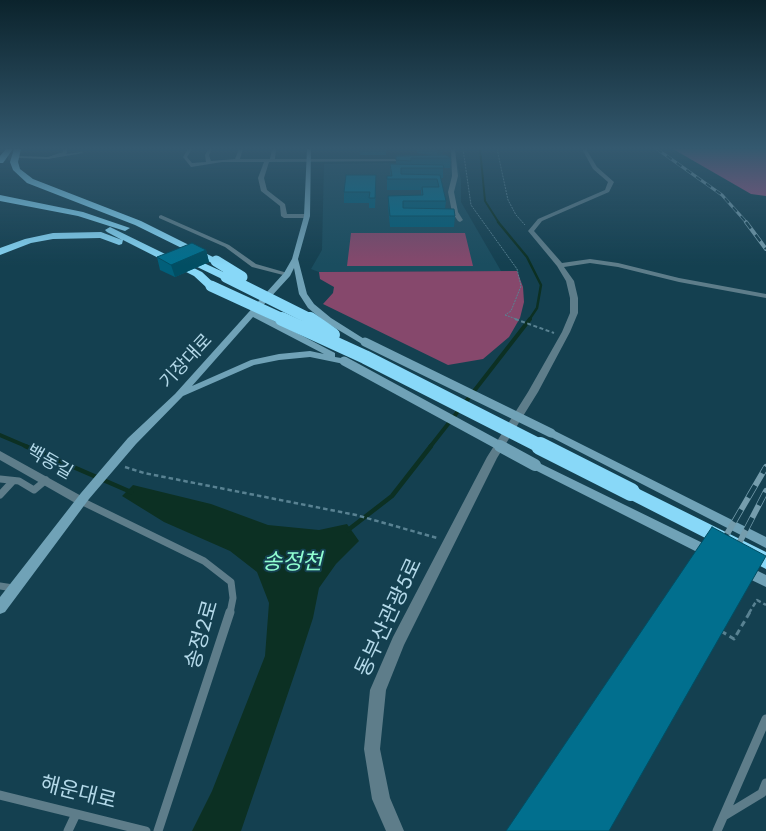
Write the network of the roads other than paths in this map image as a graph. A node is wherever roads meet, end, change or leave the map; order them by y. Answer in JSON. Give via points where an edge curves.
{"nodes":[{"id":1,"x":47,"y":188,"type":"edge"},
{"id":2,"x":263,"y":188,"type":"edge"},
{"id":3,"x":308,"y":188,"type":"edge"},
{"id":4,"x":452,"y":188,"type":"edge"},
{"id":5,"x":608,"y":188,"type":"edge"},
{"id":6,"x":0,"y":198,"type":"edge"},
{"id":7,"x":0,"y":202,"type":"edge"},
{"id":8,"x":307,"y":216,"type":"junction"},
{"id":9,"x":161,"y":217,"type":"dead end"},
{"id":10,"x":460,"y":220,"type":"dead end"},
{"id":11,"x":0,"y":252,"type":"edge"},
{"id":12,"x":295,"y":259,"type":"junction"},
{"id":13,"x":560,"y":265,"type":"junction"},
{"id":14,"x":287,"y":274,"type":"junction"},
{"id":15,"x":211,"y":286,"type":"junction"},
{"id":16,"x":272,"y":294,"type":"junction"},
{"id":17,"x":766,"y":296,"type":"edge"},
{"id":18,"x":254,"y":314,"type":"junction"},
{"id":19,"x":309,"y":318,"type":"junction"},
{"id":20,"x":365,"y":350,"type":"junction"},
{"id":21,"x":344,"y":361,"type":"junction"},
{"id":22,"x":178,"y":396,"type":"junction"},
{"id":23,"x":0,"y":455,"type":"edge"},
{"id":24,"x":0,"y":479,"type":"edge"},
{"id":25,"x":46,"y":480,"type":"junction"},
{"id":26,"x":13,"y":481,"type":"junction"},
{"id":27,"x":0,"y":496,"type":"edge"},
{"id":28,"x":83,"y":499,"type":"junction"},
{"id":29,"x":766,"y":543,"type":"edge"},
{"id":30,"x":766,"y":561,"type":"edge"},
{"id":31,"x":766,"y":581,"type":"edge"},
{"id":32,"x":0,"y":586,"type":"edge"},
{"id":33,"x":14,"y":588,"type":"junction"},
{"id":34,"x":0,"y":608,"type":"edge"},
{"id":35,"x":766,"y":719,"type":"edge"},
{"id":36,"x":766,"y":783,"type":"edge"},
{"id":37,"x":0,"y":795,"type":"edge"},
{"id":38,"x":76,"y":814,"type":"junction"},
{"id":39,"x":724,"y":816,"type":"junction"},
{"id":40,"x":68,"y":831,"type":"edge"},
{"id":41,"x":146,"y":831,"type":"edge"},
{"id":42,"x":158,"y":831,"type":"edge"},
{"id":43,"x":396,"y":831,"type":"edge"},
{"id":44,"x":718,"y":831,"type":"edge"}],
"edges":[{"from":1,"to":19,"type":"highway","bridge":true,"via":[[138,223],[216,261]]},
{"from":2,"to":8,"type":"street","via":[[283,206],[284,216]]},
{"from":3,"to":8,"type":"main road","name":"기장대로"},
{"from":4,"to":10,"type":"street","via":[[455,212]]},
{"from":5,"to":13,"type":"street","name":"동부산관광5로","via":[[540,220],[531,231]]},
{"from":6,"to":19,"type":"highway","bridge":true,"via":[[80,214],[125,228]]},
{"from":7,"to":15,"type":"highway","via":[[47,210],[96,224],[198,274]]},
{"from":8,"to":12,"type":"main road","name":"기장대로"},
{"from":9,"to":14,"type":"street","via":[[226,246],[254,266]]},
{"from":11,"to":15,"type":"highway","via":[[53,236],[100,235],[116,240],[189,279]]},
{"from":12,"to":14,"type":"main road","name":"기장대로"},
{"from":12,"to":20,"type":"main road","via":[[303,294],[311,306]]},
{"from":13,"to":17,"type":"street","via":[[590,262],[618,265]]},
{"from":13,"to":43,"type":"street","name":"동부산관광5로","via":[[570,281],[574,313],[533,392],[492,457],[385,671],[375,709],[372,749],[382,799]]},
{"from":14,"to":16,"type":"main road","name":"기장대로"},
{"from":15,"to":20,"type":"highway","bridge":true},
{"from":16,"to":18,"type":"main road","name":"기장대로"},
{"from":16,"to":20,"type":"main road"},
{"from":18,"to":21,"type":"main road"},
{"from":18,"to":22,"type":"main road","name":"기장대로"},
{"from":19,"to":20,"type":"highway","bridge":true},
{"from":20,"to":29,"type":"main road","bridge":true,"via":[[551,433]]},
{"from":20,"to":30,"type":"highway","bridge":true},
{"from":21,"to":22,"type":"main road","via":[[310,354],[279,357],[251,363]]},
{"from":21,"to":31,"type":"main road","bridge":true,"via":[[535,465]]},
{"from":22,"to":28,"type":"main road","name":"기장대로","via":[[132,441]]},
{"from":23,"to":25,"type":"street","name":"백동길"},
{"from":24,"to":26,"type":"lane"},
{"from":25,"to":26,"type":"lane","via":[[34,490]]},
{"from":25,"to":28,"type":"street","name":"백동길"},
{"from":26,"to":27,"type":"lane"},
{"from":28,"to":33,"type":"main road"},
{"from":28,"to":42,"type":"lane","name":"송정2로","via":[[204,560],[230,582],[233,598],[228,621]]},
{"from":32,"to":33,"type":"lane"},
{"from":33,"to":34,"type":"main road"},
{"from":35,"to":39,"type":"lane"},
{"from":36,"to":39,"type":"lane","via":[[762,793]]},
{"from":37,"to":38,"type":"lane","name":"해운대로"},
{"from":38,"to":40,"type":"lane"},
{"from":38,"to":41,"type":"lane","name":"해운대로"},
{"from":39,"to":44,"type":"lane"}]}
